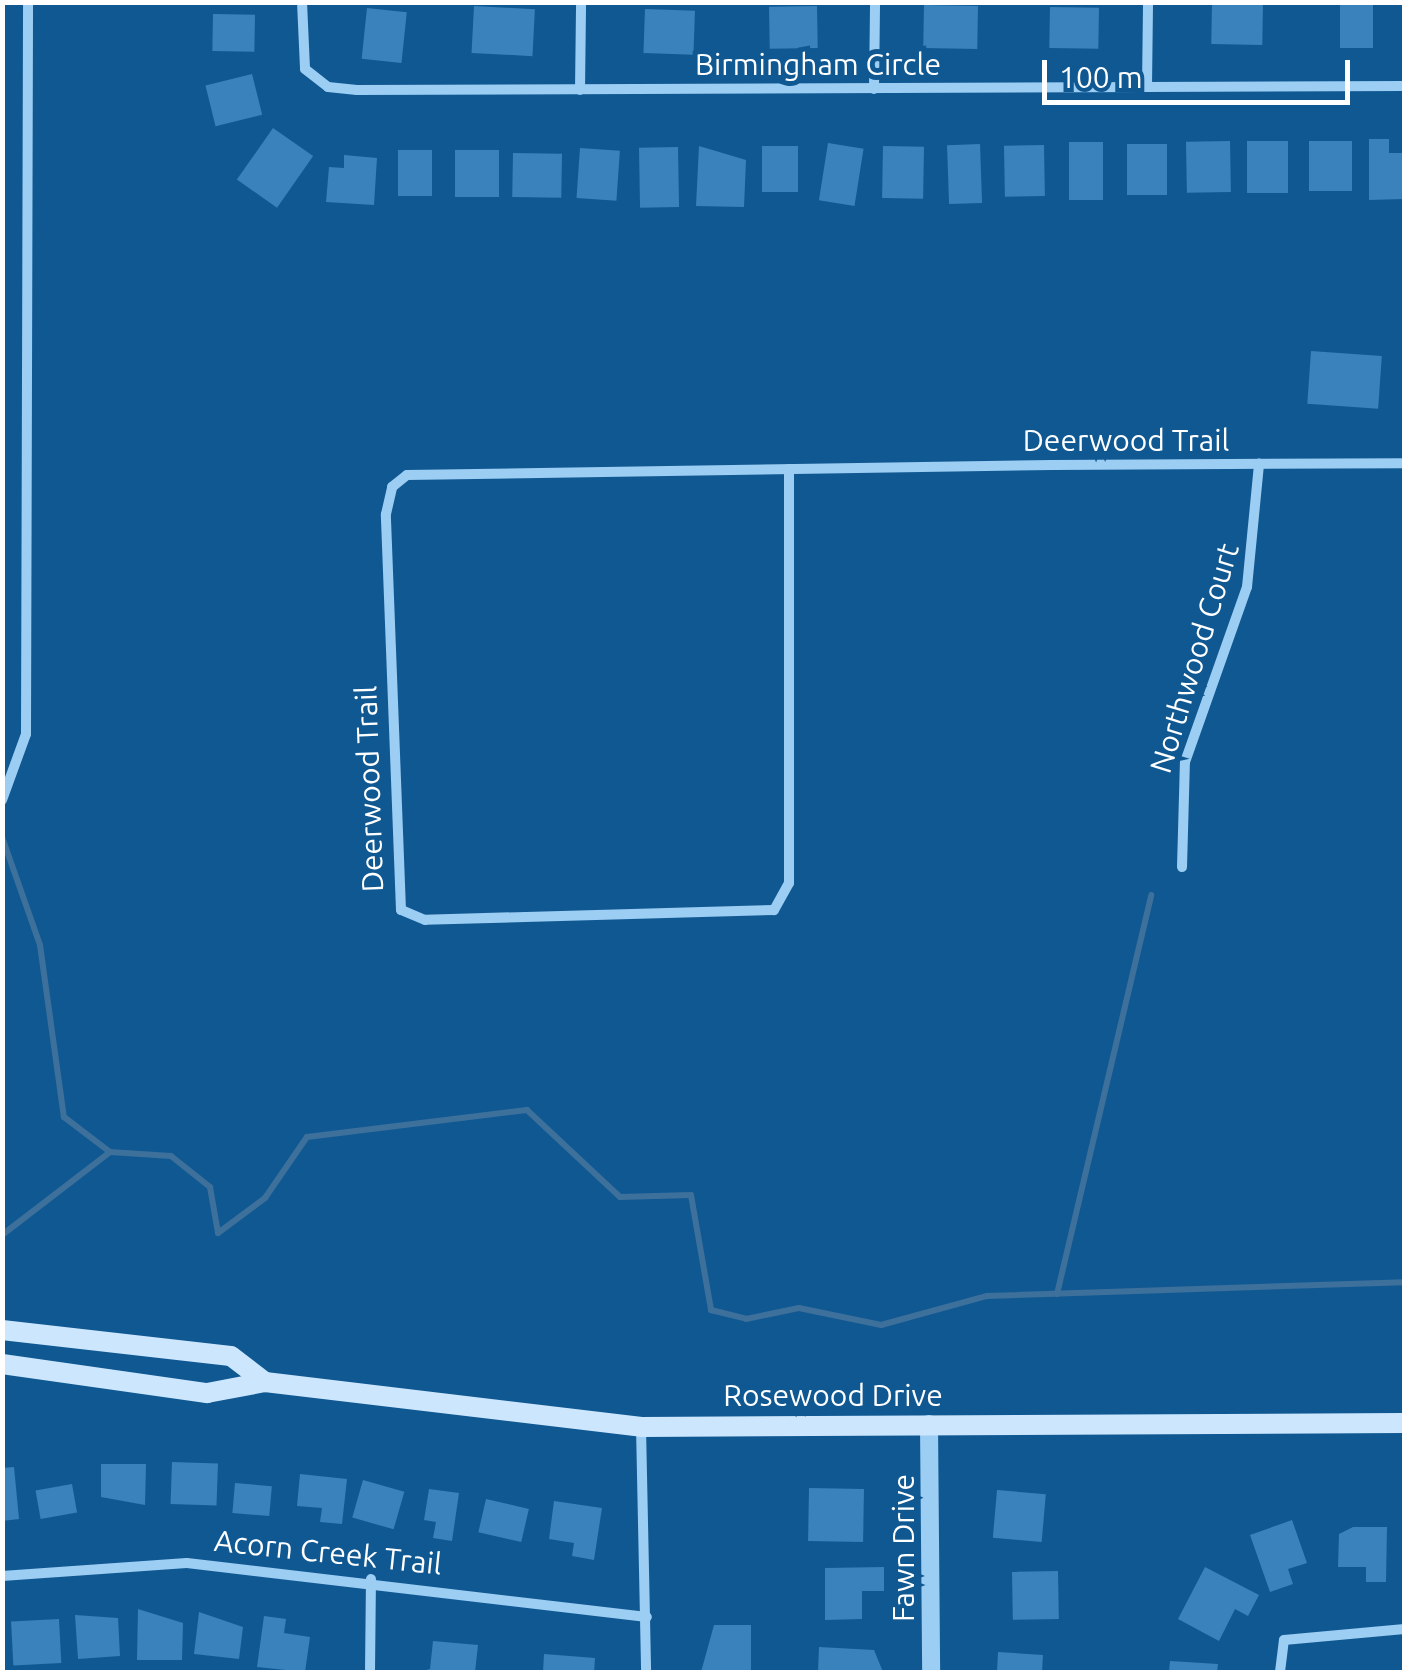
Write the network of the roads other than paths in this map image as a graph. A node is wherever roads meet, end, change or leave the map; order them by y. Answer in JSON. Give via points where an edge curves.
{"nodes":[{"id":1,"x":28,"y":2,"type":"edge"},
{"id":2,"x":302,"y":2,"type":"edge"},
{"id":3,"x":582,"y":2,"type":"edge"},
{"id":4,"x":875,"y":2,"type":"edge"},
{"id":5,"x":1148,"y":2,"type":"edge"},
{"id":6,"x":1404,"y":86,"type":"edge"},
{"id":7,"x":1147,"y":87,"type":"junction"},
{"id":8,"x":874,"y":89,"type":"junction"},
{"id":9,"x":580,"y":90,"type":"junction"},
{"id":10,"x":1404,"y":463,"type":"edge"},
{"id":11,"x":1259,"y":464,"type":"junction"},
{"id":12,"x":788,"y":469,"type":"junction"},
{"id":13,"x":2,"y":800,"type":"edge"},
{"id":14,"x":1182,"y":867,"type":"dead end"},
{"id":15,"x":2,"y":1330,"type":"edge"},
{"id":16,"x":2,"y":1364,"type":"edge"},
{"id":17,"x":265,"y":1382,"type":"junction"},
{"id":18,"x":1404,"y":1423,"type":"edge"},
{"id":19,"x":929,"y":1424,"type":"junction"},
{"id":20,"x":642,"y":1427,"type":"junction"},
{"id":21,"x":2,"y":1576,"type":"edge"},
{"id":22,"x":371,"y":1579,"type":"junction"},
{"id":23,"x":647,"y":1617,"type":"junction"},
{"id":24,"x":1404,"y":1628,"type":"edge"},
{"id":25,"x":370,"y":1672,"type":"edge"},
{"id":26,"x":646,"y":1672,"type":"edge"},
{"id":27,"x":931,"y":1672,"type":"edge"},
{"id":28,"x":1280,"y":1672,"type":"edge"}],
"edges":[{"from":1,"to":13,"type":"street","via":[[26,734]]},
{"from":2,"to":9,"type":"street","name":"Birmingham Circle","via":[[305,69],[328,87]]},
{"from":3,"to":9,"type":"street"},
{"from":4,"to":8,"type":"street"},
{"from":5,"to":7,"type":"street"},
{"from":6,"to":7,"type":"street","name":"Birmingham Circle"},
{"from":7,"to":8,"type":"street","name":"Birmingham Circle"},
{"from":8,"to":9,"type":"street","name":"Birmingham Circle"},
{"from":10,"to":11,"type":"street","name":"Deerwood Trail"},
{"from":11,"to":12,"type":"street","name":"Deerwood Trail"},
{"from":11,"to":14,"type":"street","name":"Northwood Court","via":[[1247,586],[1185,762]]},
{"from":12,"to":12,"type":"street","name":"Deerwood Trail","via":[[406,475],[392,488],[401,910],[425,920],[774,910],[789,883]]},
{"from":15,"to":17,"type":"main road","name":"Rosewood Drive","via":[[230,1356]]},
{"from":16,"to":17,"type":"main road","name":"Rosewood Drive","via":[[207,1393]]},
{"from":17,"to":20,"type":"main road","name":"Rosewood Drive"},
{"from":18,"to":19,"type":"main road","name":"Rosewood Drive"},
{"from":19,"to":20,"type":"main road","name":"Rosewood Drive"},
{"from":19,"to":27,"type":"street","name":"Fawn Drive"},
{"from":20,"to":23,"type":"street"},
{"from":21,"to":22,"type":"street","name":"Acorn Creek Trail","via":[[187,1563]]},
{"from":22,"to":23,"type":"street","name":"Acorn Creek Trail"},
{"from":22,"to":25,"type":"street"},
{"from":23,"to":26,"type":"street"},
{"from":24,"to":28,"type":"street","via":[[1284,1640]]}]}
